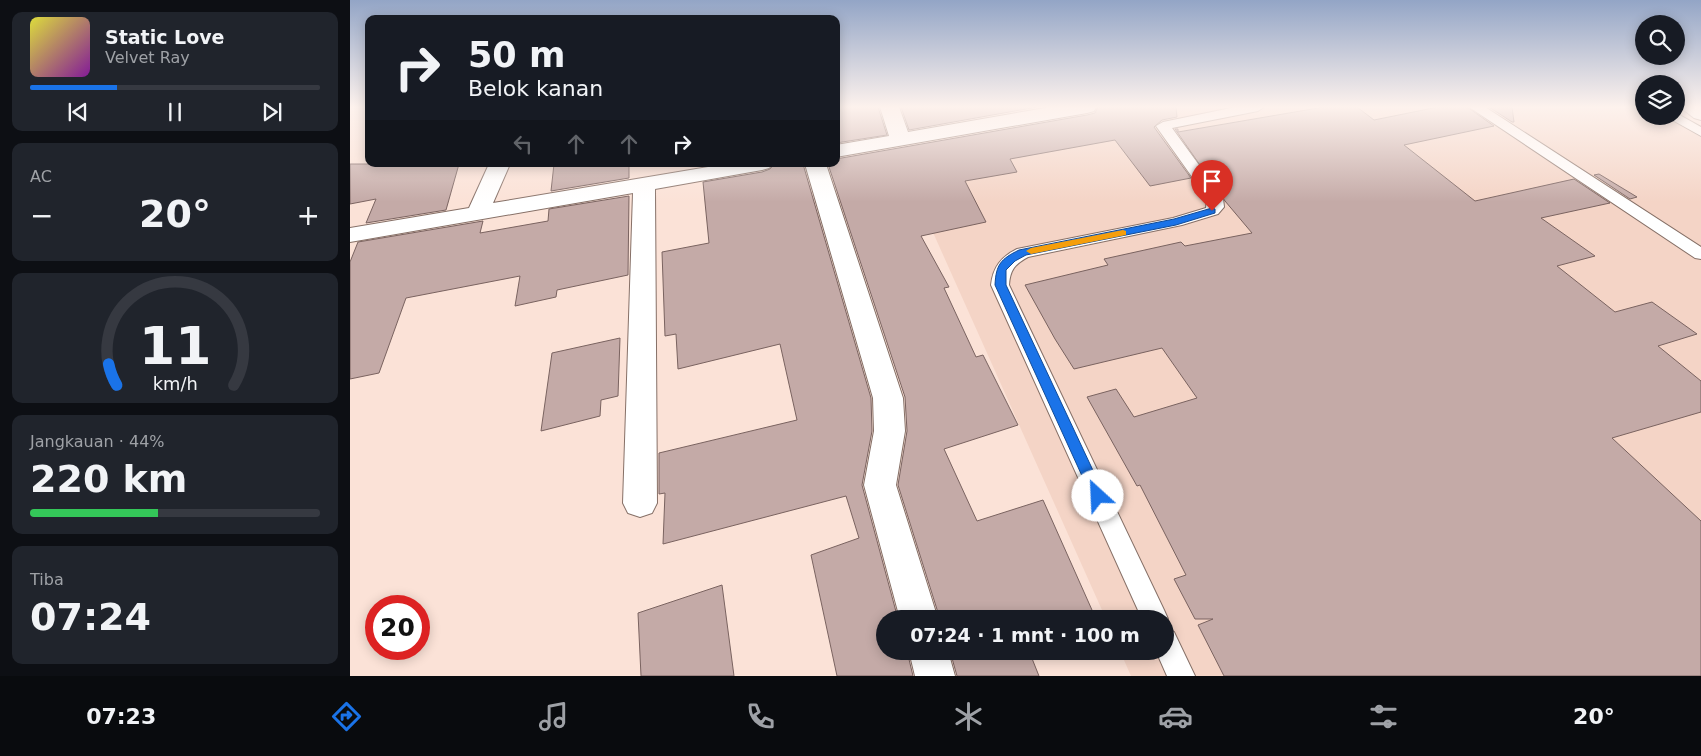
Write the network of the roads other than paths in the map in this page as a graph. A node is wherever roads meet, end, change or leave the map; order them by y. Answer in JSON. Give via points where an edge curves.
{"nodes":[{"id":1,"x":909,"y":139,"type":"edge"},
{"id":2,"x":1172,"y":139,"type":"edge"},
{"id":3,"x":1522,"y":139,"type":"edge"},
{"id":4,"x":901,"y":140,"type":"joint"},
{"id":5,"x":840,"y":150,"type":"edge"},
{"id":6,"x":497,"y":167,"type":"edge"},
{"id":7,"x":744,"y":167,"type":"edge"},
{"id":8,"x":816,"y":167,"type":"edge"},
{"id":9,"x":644,"y":184,"type":"junction"},
{"id":10,"x":478,"y":213,"type":"junction"},
{"id":11,"x":350,"y":235,"type":"edge"},
{"id":12,"x":1701,"y":254,"type":"edge"},
{"id":13,"x":640,"y":503,"type":"dead end"},
{"id":14,"x":916,"y":610,"type":"edge"},
{"id":15,"x":1151,"y":610,"type":"edge"},
{"id":16,"x":931,"y":660,"type":"edge"},
{"id":17,"x":1174,"y":660,"type":"edge"},
{"id":18,"x":935,"y":676,"type":"edge"},
{"id":19,"x":1181,"y":676,"type":"edge"}],
"edges":[{"from":1,"to":4,"type":"street"},
{"from":2,"to":15,"type":"lane","via":[[1214,198],[1216,207],[1212,211],[1176,222],[1023,253],[1011,258],[1001,269],[1000,285]]},
{"from":3,"to":12,"type":"lane"},
{"from":4,"to":5,"type":"street"},
{"from":6,"to":10,"type":"street"},
{"from":7,"to":9,"type":"street"},
{"from":8,"to":14,"type":"street","via":[[888,398],[891,416],[880,485]]},
{"from":9,"to":10,"type":"street"},
{"from":9,"to":13,"type":"street"},
{"from":10,"to":11,"type":"street"},
{"from":16,"to":18,"type":"street"},
{"from":17,"to":19,"type":"lane"}]}
